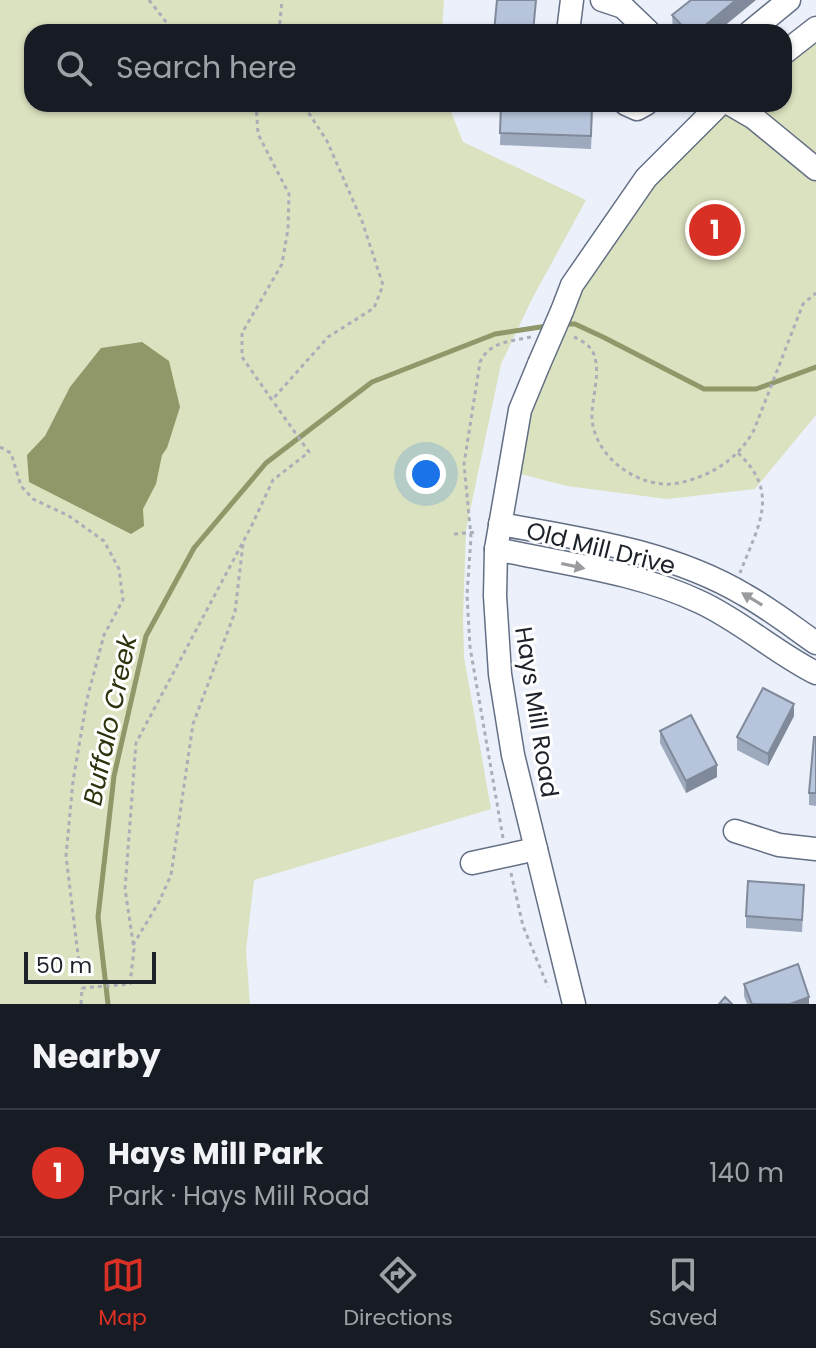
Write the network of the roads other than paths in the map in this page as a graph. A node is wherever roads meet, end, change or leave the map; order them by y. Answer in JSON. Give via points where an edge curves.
{"nodes":[{"id":1,"x":572,"y":0,"type":"edge"},
{"id":2,"x":602,"y":0,"type":"edge"},
{"id":3,"x":789,"y":0,"type":"edge"},
{"id":4,"x":569,"y":24,"type":"edge"},
{"id":5,"x":641,"y":24,"type":"edge"},
{"id":6,"x":760,"y":24,"type":"edge"},
{"id":7,"x":816,"y":28,"type":"edge"},
{"id":8,"x":792,"y":47,"type":"edge"},
{"id":9,"x":712,"y":112,"type":"edge"},
{"id":10,"x":744,"y":112,"type":"edge"},
{"id":11,"x":816,"y":169,"type":"edge"},
{"id":12,"x":498,"y":535,"type":"junction"},
{"id":13,"x":816,"y":643,"type":"edge"},
{"id":14,"x":816,"y":673,"type":"edge"},
{"id":15,"x":735,"y":831,"type":"dead end"},
{"id":16,"x":536,"y":849,"type":"junction"},
{"id":17,"x":816,"y":849,"type":"edge"},
{"id":18,"x":472,"y":863,"type":"dead end"},
{"id":19,"x":574,"y":1004,"type":"edge"}],
"edges":[{"from":1,"to":4,"type":"street"},
{"from":2,"to":5,"type":"street","via":[[623,7]]},
{"from":3,"to":6,"type":"street"},
{"from":7,"to":8,"type":"street"},
{"from":9,"to":12,"type":"street","name":"Hays Mill Road","bridge":true,"via":[[646,178],[572,285],[520,410]]},
{"from":10,"to":11,"type":"street"},
{"from":13,"to":12,"type":"street","name":"Old Mill Drive","one_way":true,"via":[[734,589],[670,561],[570,536]]},
{"from":12,"to":14,"type":"street","name":"Old Mill Drive","one_way":true,"via":[[701,602]]},
{"from":12,"to":16,"type":"street","name":"Hays Mill Road","via":[[500,674]]},
{"from":15,"to":17,"type":"street","via":[[779,845]]},
{"from":16,"to":18,"type":"street"},
{"from":16,"to":19,"type":"street","name":"Hays Mill Road"}]}
